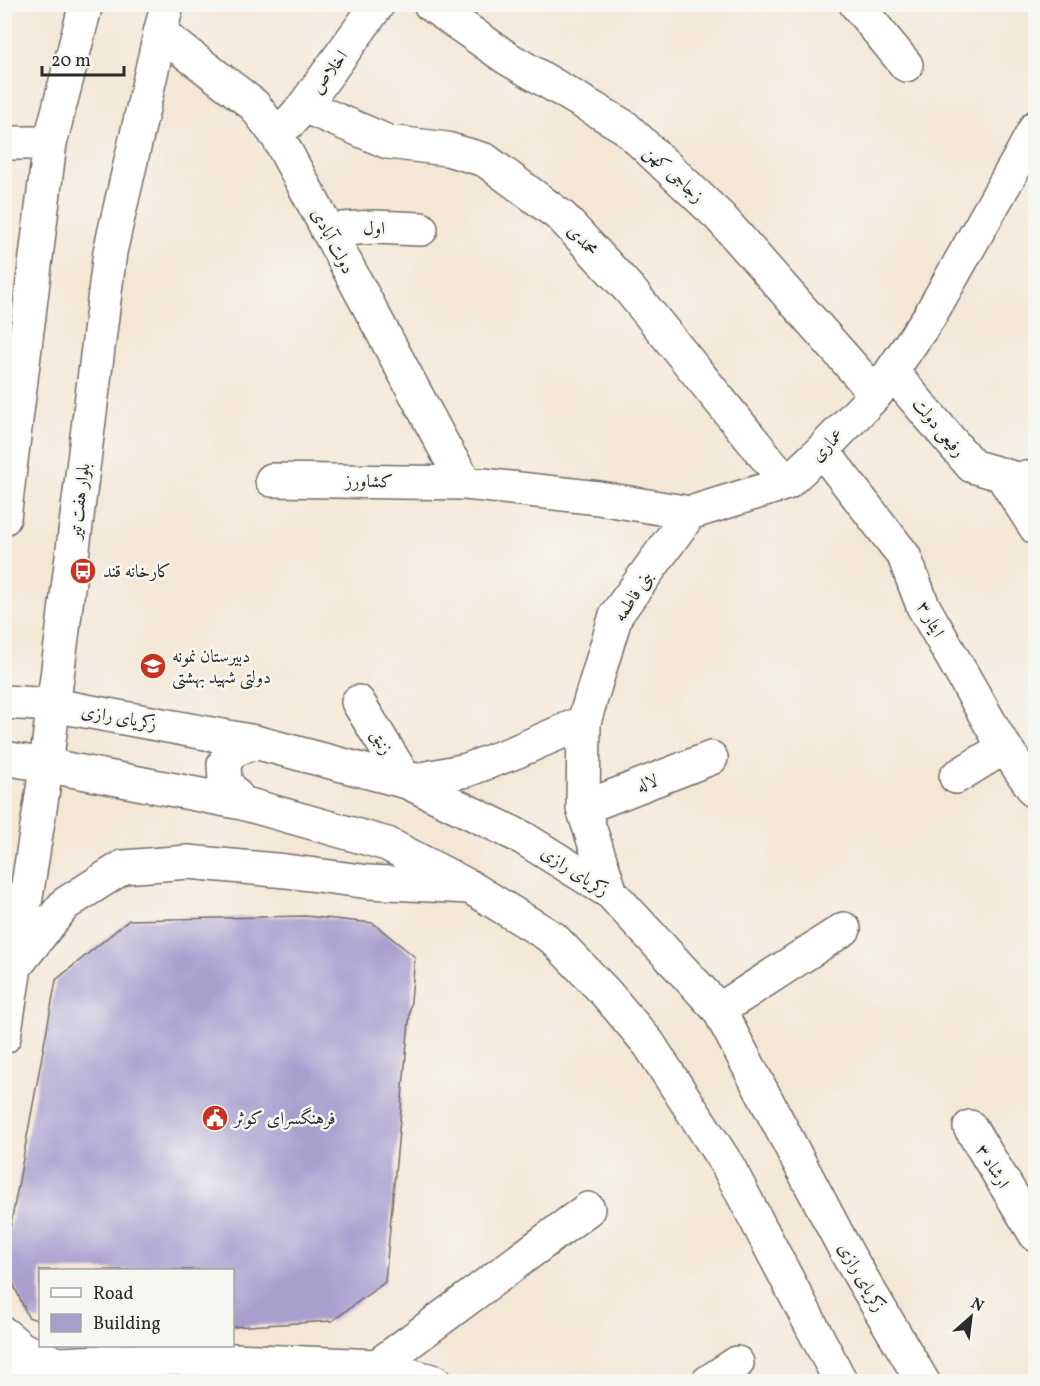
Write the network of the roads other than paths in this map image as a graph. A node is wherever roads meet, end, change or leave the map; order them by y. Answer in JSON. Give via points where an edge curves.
{"nodes":[{"id":1,"x":86,"y":4,"type":"edge"},
{"id":2,"x":378,"y":4,"type":"edge"},
{"id":3,"x":430,"y":4,"type":"edge"},
{"id":4,"x":856,"y":4,"type":"edge"},
{"id":5,"x":163,"y":19,"type":"edge"},
{"id":6,"x":906,"y":65,"type":"dead end"},
{"id":7,"x":304,"y":106,"type":"junction"},
{"id":8,"x":1035,"y":127,"type":"edge"},
{"id":9,"x":278,"y":137,"type":"junction"},
{"id":10,"x":4,"y":143,"type":"edge"},
{"id":11,"x":50,"y":143,"type":"junction"},
{"id":12,"x":1028,"y":164,"type":"edge"},
{"id":13,"x":421,"y":228,"type":"dead end"},
{"id":14,"x":327,"y":230,"type":"junction"},
{"id":15,"x":884,"y":383,"type":"junction"},
{"id":16,"x":822,"y":450,"type":"junction"},
{"id":17,"x":1001,"y":474,"type":"junction"},
{"id":18,"x":1035,"y":477,"type":"edge"},
{"id":19,"x":272,"y":480,"type":"dead end"},
{"id":20,"x":466,"y":483,"type":"junction"},
{"id":21,"x":788,"y":483,"type":"junction"},
{"id":22,"x":690,"y":513,"type":"junction"},
{"id":23,"x":4,"y":518,"type":"edge"},
{"id":24,"x":1035,"y":528,"type":"edge"},
{"id":25,"x":4,"y":702,"type":"edge"},
{"id":26,"x":358,"y":702,"type":"dead end"},
{"id":27,"x":53,"y":705,"type":"junction"},
{"id":28,"x":584,"y":722,"type":"junction"},
{"id":29,"x":255,"y":742,"type":"junction"},
{"id":30,"x":1005,"y":747,"type":"junction"},
{"id":31,"x":4,"y":758,"type":"edge"},
{"id":32,"x":711,"y":758,"type":"dead end"},
{"id":33,"x":45,"y":765,"type":"junction"},
{"id":34,"x":956,"y":777,"type":"dead end"},
{"id":35,"x":407,"y":782,"type":"junction"},
{"id":36,"x":1035,"y":793,"type":"edge"},
{"id":37,"x":242,"y":804,"type":"junction"},
{"id":38,"x":584,"y":808,"type":"junction"},
{"id":39,"x":470,"y":887,"type":"junction"},
{"id":40,"x":611,"y":893,"type":"junction"},
{"id":41,"x":844,"y":929,"type":"dead end"},
{"id":42,"x":16,"y":965,"type":"junction"},
{"id":43,"x":719,"y":1010,"type":"junction"},
{"id":44,"x":4,"y":1037,"type":"edge"},
{"id":45,"x":970,"y":1127,"type":"dead end"},
{"id":46,"x":588,"y":1209,"type":"dead end"},
{"id":47,"x":1035,"y":1235,"type":"edge"},
{"id":48,"x":4,"y":1334,"type":"edge"},
{"id":49,"x":737,"y":1363,"type":"dead end"},
{"id":50,"x":58,"y":1364,"type":"junction"},
{"id":51,"x":376,"y":1366,"type":"junction"},
{"id":52,"x":4,"y":1374,"type":"edge"},
{"id":53,"x":435,"y":1382,"type":"edge"},
{"id":54,"x":708,"y":1382,"type":"edge"},
{"id":55,"x":841,"y":1382,"type":"edge"},
{"id":56,"x":923,"y":1382,"type":"edge"}],
"edges":[{"from":1,"to":11,"type":"street"},
{"from":2,"to":7,"type":"street","name":"اخلاص"},
{"from":3,"to":15,"type":"street","name":"زجاجی کهن","via":[[507,58],[625,127]]},
{"from":4,"to":6,"type":"street"},
{"from":5,"to":9,"type":"street","name":"دولت آبادی","via":[[254,105]]},
{"from":5,"to":27,"type":"street","name":"بلوار هفت تیر","via":[[110,252]]},
{"from":7,"to":9,"type":"street","name":"اخلاص"},
{"from":7,"to":21,"type":"street","name":"محمدی","via":[[388,142],[447,149],[485,160],[562,217],[630,291]]},
{"from":8,"to":12,"type":"street","name":"عماری"},
{"from":9,"to":14,"type":"street","name":"دولت آبادی"},
{"from":10,"to":11,"type":"street"},
{"from":11,"to":23,"type":"street"},
{"from":12,"to":15,"type":"street","name":"عماری"},
{"from":13,"to":14,"type":"street","name":"اول"},
{"from":14,"to":20,"type":"street","name":"دولت آبادی"},
{"from":15,"to":16,"type":"street","name":"عماری"},
{"from":15,"to":17,"type":"street","name":"رفیعی دولت","via":[[972,466]]},
{"from":16,"to":21,"type":"street","name":"عماری"},
{"from":16,"to":30,"type":"street","name":"ایثار ۳","via":[[904,556],[922,606]]},
{"from":17,"to":18,"type":"street","name":"رفیعی دولت","via":[[1017,479]]},
{"from":17,"to":24,"type":"street"},
{"from":19,"to":20,"type":"street","name":"کشاورز"},
{"from":20,"to":22,"type":"street","name":"عماری"},
{"from":21,"to":22,"type":"street","name":"عماری"},
{"from":22,"to":28,"type":"street","name":"بنی فاطمه","via":[[616,615]]},
{"from":25,"to":27,"type":"street","name":"زکریای رازی"},
{"from":26,"to":35,"type":"street","name":"زنبق"},
{"from":27,"to":29,"type":"street","name":"زکریای رازی"},
{"from":27,"to":33,"type":"street","name":"بلوار هفت تیر"},
{"from":28,"to":35,"type":"street","via":[[467,770]]},
{"from":28,"to":38,"type":"street","name":"بنی فاطمه"},
{"from":29,"to":35,"type":"street","name":"زکریای رازی"},
{"from":29,"to":37,"type":"street","via":[[232,751],[224,764],[225,782]]},
{"from":30,"to":34,"type":"street"},
{"from":30,"to":36,"type":"street","name":"ایثار ۳"},
{"from":31,"to":33,"type":"street"},
{"from":32,"to":38,"type":"street","name":"لاله"},
{"from":33,"to":37,"type":"street"},
{"from":33,"to":42,"type":"street","name":"بلوار هفت تیر"},
{"from":35,"to":40,"type":"street","name":"زکریای رازی","via":[[523,838]]},
{"from":37,"to":39,"type":"street","via":[[387,844]]},
{"from":38,"to":40,"type":"street","name":"بنی فاطمه"},
{"from":39,"to":42,"type":"street","via":[[369,882],[189,862],[123,867],[65,904]]},
{"from":39,"to":55,"type":"street","via":[[553,938],[649,1044],[728,1166]]},
{"from":40,"to":43,"type":"street","name":"زکریای رازی"},
{"from":41,"to":43,"type":"street"},
{"from":42,"to":44,"type":"street","name":"بلوار هفت تیر"},
{"from":43,"to":56,"type":"street","name":"زکریای رازی","via":[[848,1255]]},
{"from":45,"to":47,"type":"street","name":"ارشاد ۳"},
{"from":46,"to":51,"type":"street"},
{"from":48,"to":50,"type":"street","via":[[22,1350]]},
{"from":49,"to":54,"type":"street"},
{"from":50,"to":51,"type":"street","via":[[186,1359]]},
{"from":50,"to":52,"type":"street"},
{"from":51,"to":53,"type":"street"}]}
